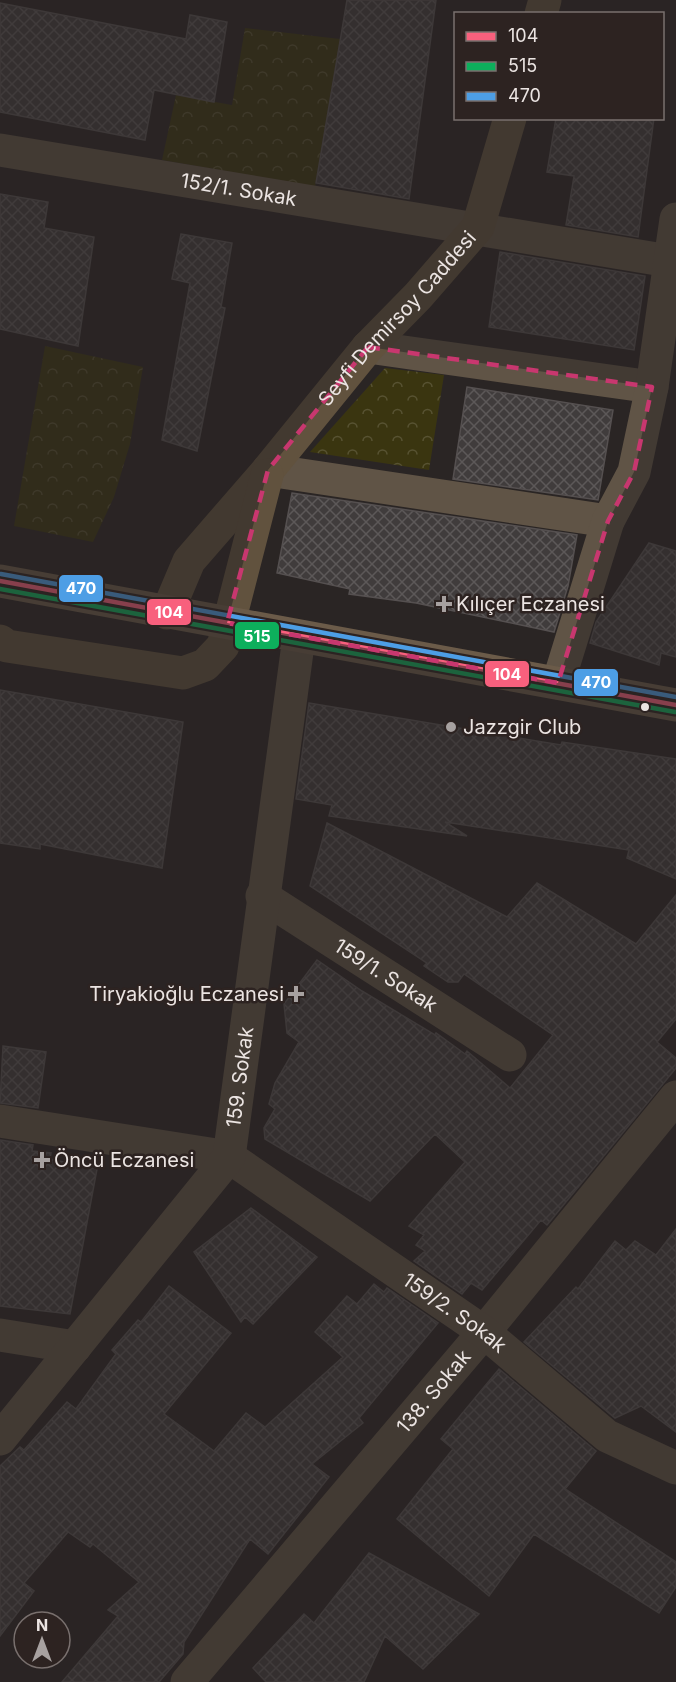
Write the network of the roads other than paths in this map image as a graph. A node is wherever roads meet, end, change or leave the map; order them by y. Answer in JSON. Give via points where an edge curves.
{"nodes":[{"id":1,"x":509,"y":120,"type":"edge"},
{"id":2,"x":0,"y":150,"type":"edge"},
{"id":3,"x":676,"y":219,"type":"edge"},
{"id":4,"x":478,"y":228,"type":"junction"},
{"id":5,"x":672,"y":263,"type":"edge"},
{"id":6,"x":368,"y":347,"type":"junction"},
{"id":7,"x":652,"y":387,"type":"junction"},
{"id":8,"x":268,"y":470,"type":"junction"},
{"id":9,"x":608,"y":521,"type":"junction"},
{"id":10,"x":0,"y":581,"type":"edge"},
{"id":11,"x":167,"y":614,"type":"junction"},
{"id":12,"x":227,"y":623,"type":"junction"},
{"id":13,"x":299,"y":637,"type":"junction"},
{"id":14,"x":0,"y":641,"type":"edge"},
{"id":15,"x":558,"y":683,"type":"junction"},
{"id":16,"x":676,"y":705,"type":"edge"},
{"id":17,"x":262,"y":897,"type":"junction"},
{"id":18,"x":510,"y":1055,"type":"dead end"},
{"id":19,"x":676,"y":1097,"type":"edge"},
{"id":20,"x":0,"y":1121,"type":"edge"},
{"id":21,"x":229,"y":1157,"type":"junction"},
{"id":22,"x":484,"y":1332,"type":"junction"},
{"id":23,"x":0,"y":1335,"type":"edge"},
{"id":24,"x":75,"y":1347,"type":"junction"},
{"id":25,"x":0,"y":1439,"type":"edge"},
{"id":26,"x":676,"y":1467,"type":"edge"},
{"id":27,"x":187,"y":1682,"type":"edge"}],
"edges":[{"from":1,"to":4,"type":"main road","name":"Seyfi Demirsoy Caddesi"},
{"from":2,"to":4,"type":"street","name":"152/1. Sokak"},
{"from":3,"to":5,"type":"street"},
{"from":4,"to":5,"type":"street","name":"152/1. Sokak"},
{"from":4,"to":6,"type":"main road","name":"Seyfi Demirsoy Caddesi"},
{"from":5,"to":7,"type":"street"},
{"from":6,"to":7,"type":"street"},
{"from":6,"to":8,"type":"main road","name":"Seyfi Demirsoy Caddesi"},
{"from":7,"to":9,"type":"street","via":[[634,472]]},
{"from":8,"to":9,"type":"street"},
{"from":8,"to":11,"type":"main road","name":"Seyfi Demirsoy Caddesi","via":[[189,561]]},
{"from":8,"to":12,"type":"main road","name":"Seyfi Demirsoy Caddesi"},
{"from":9,"to":15,"type":"street"},
{"from":10,"to":11,"type":"main road"},
{"from":11,"to":12,"type":"main road"},
{"from":12,"to":13,"type":"main road"},
{"from":12,"to":14,"type":"main road","name":"Seyfi Demirsoy Caddesi","via":[[223,646],[206,665],[183,673],[7,646]]},
{"from":13,"to":15,"type":"main road"},
{"from":13,"to":17,"type":"street","name":"159. Sokak"},
{"from":15,"to":16,"type":"main road"},
{"from":17,"to":18,"type":"street","name":"159/1. Sokak"},
{"from":17,"to":21,"type":"street","name":"159. Sokak"},
{"from":19,"to":22,"type":"street","name":"138. Sokak"},
{"from":20,"to":21,"type":"street"},
{"from":21,"to":22,"type":"street","name":"159/2. Sokak"},
{"from":21,"to":24,"type":"street"},
{"from":22,"to":26,"type":"street","name":"159/2. Sokak","via":[[607,1436]]},
{"from":22,"to":27,"type":"street","name":"138. Sokak"},
{"from":23,"to":24,"type":"street"},
{"from":24,"to":25,"type":"street"}]}
